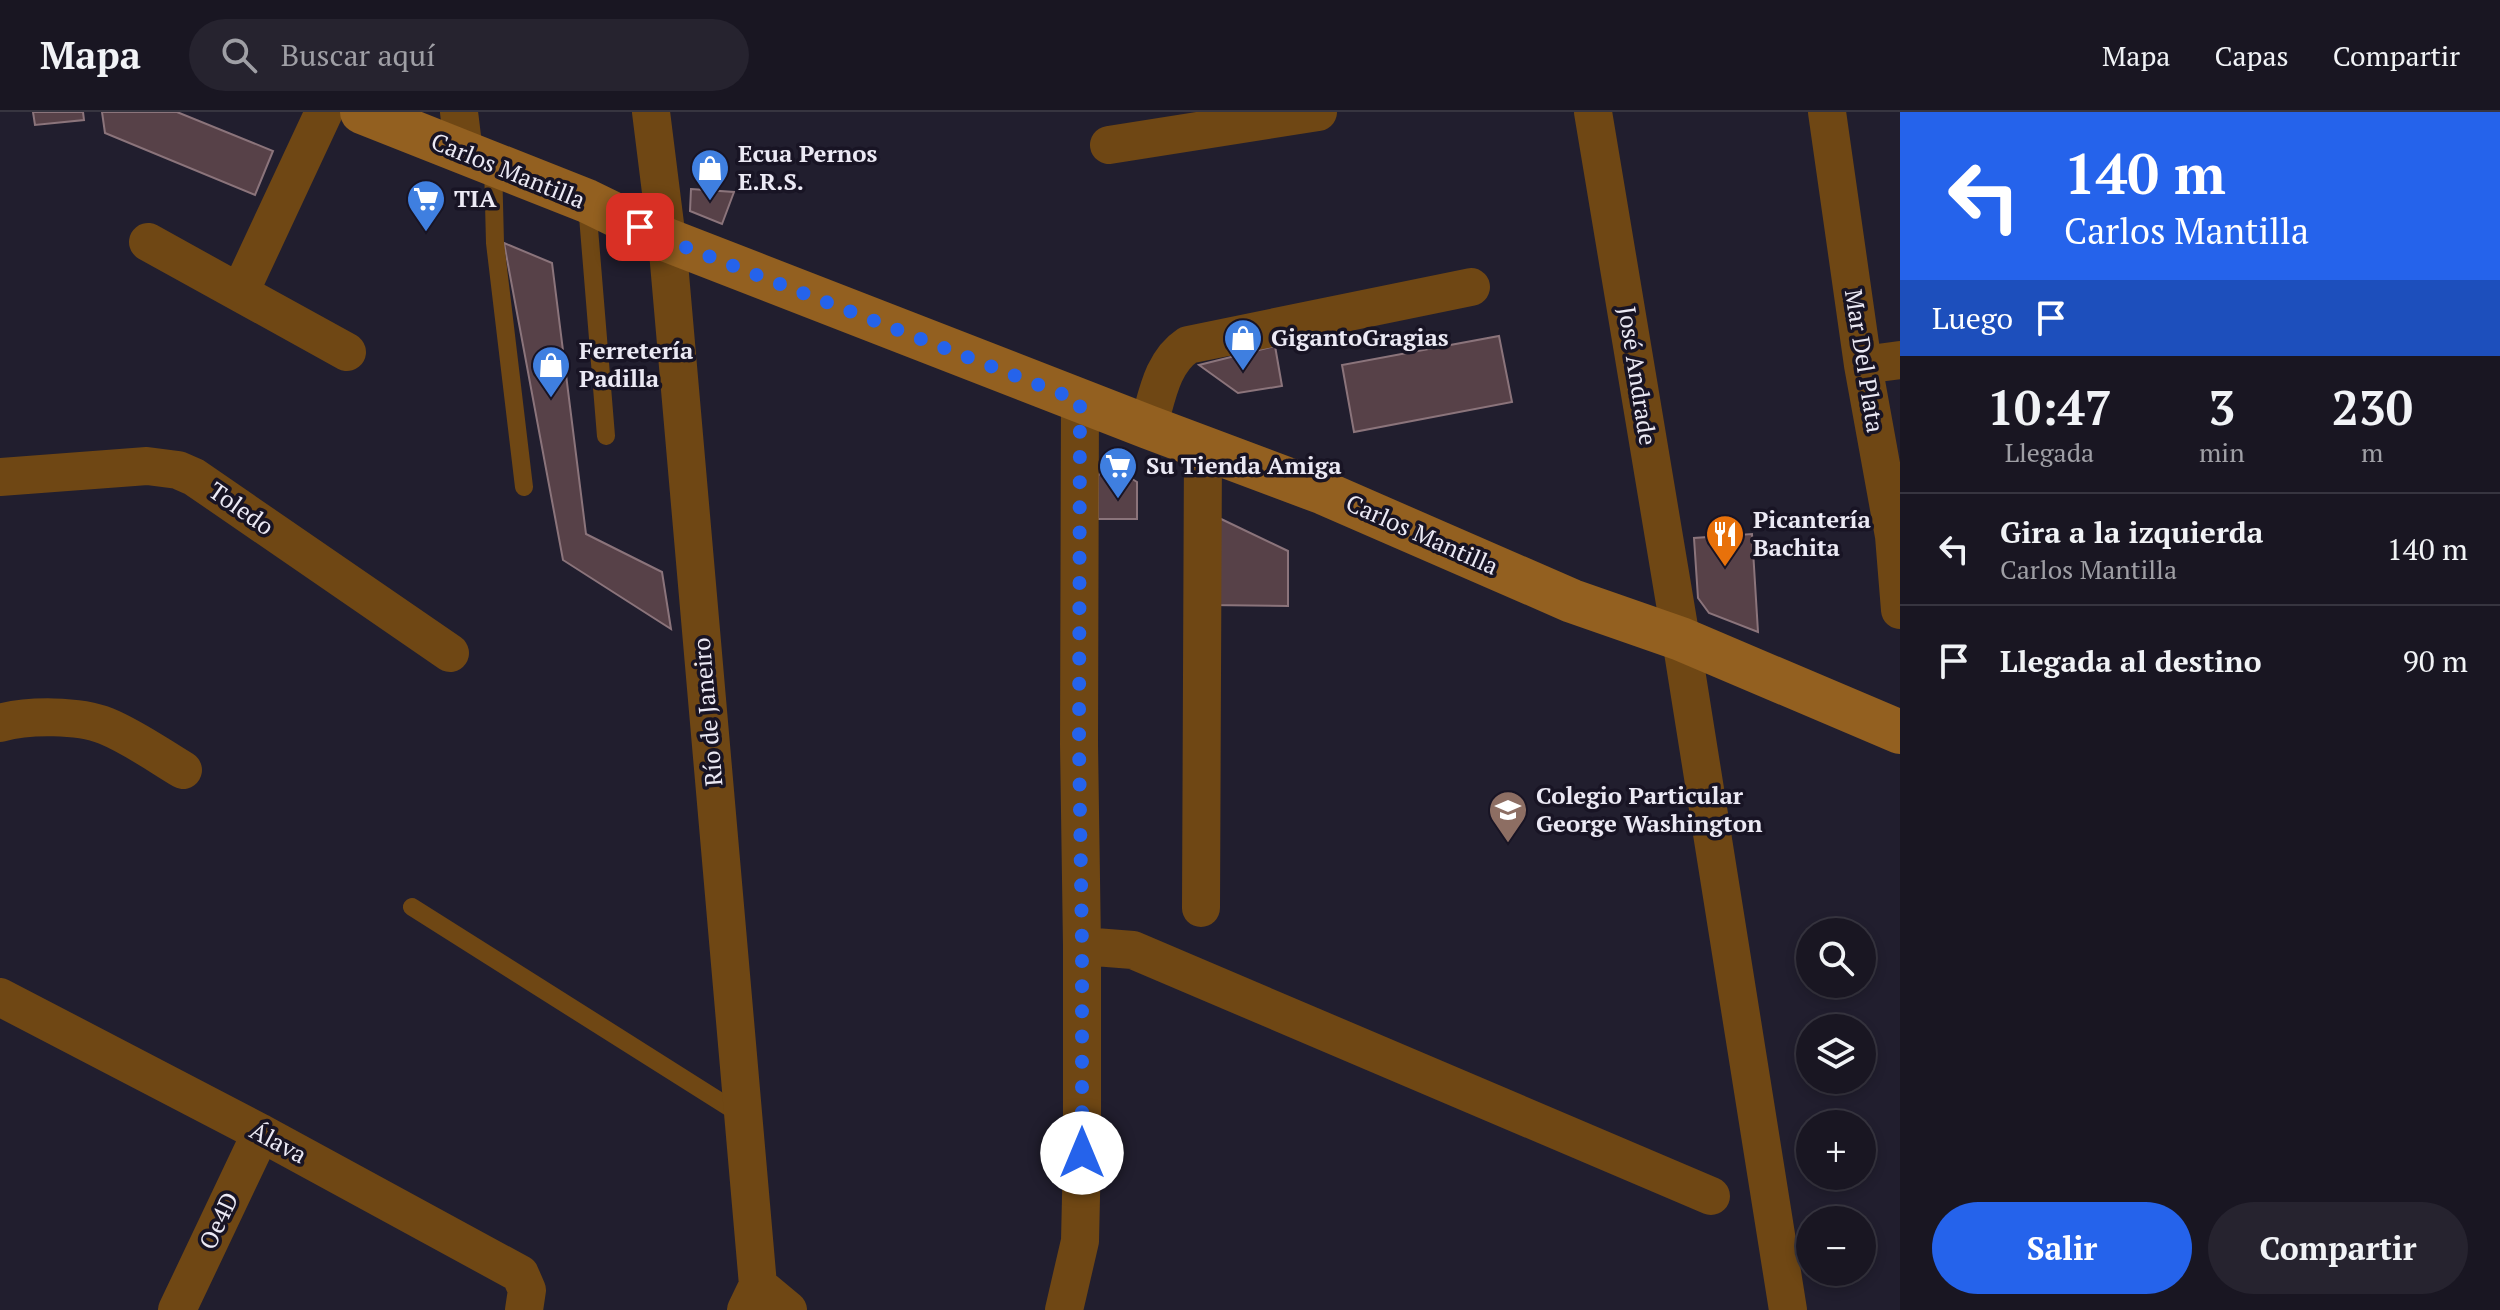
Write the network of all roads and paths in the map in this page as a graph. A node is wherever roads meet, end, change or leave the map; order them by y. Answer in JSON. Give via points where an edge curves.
{"nodes":[{"id":1,"x":324,"y":112,"type":"edge"},
{"id":2,"x":362,"y":112,"type":"edge"},
{"id":3,"x":651,"y":112,"type":"edge"},
{"id":4,"x":1318,"y":112,"type":"edge"},
{"id":5,"x":1593,"y":112,"type":"edge"},
{"id":6,"x":1827,"y":112,"type":"edge"},
{"id":7,"x":472,"y":143,"type":"edge"},
{"id":8,"x":1109,"y":145,"type":"dead end"},
{"id":9,"x":587,"y":201,"type":"junction"},
{"id":10,"x":667,"y":240,"type":"junction"},
{"id":11,"x":148,"y":242,"type":"dead end"},
{"id":12,"x":1471,"y":287,"type":"dead end"},
{"id":13,"x":240,"y":292,"type":"junction"},
{"id":14,"x":347,"y":352,"type":"dead end"},
{"id":15,"x":1882,"y":363,"type":"edge"},
{"id":16,"x":1080,"y":401,"type":"junction"},
{"id":17,"x":1148,"y":427,"type":"junction"},
{"id":18,"x":606,"y":436,"type":"dead end"},
{"id":19,"x":1203,"y":447,"type":"junction"},
{"id":20,"x":0,"y":477,"type":"edge"},
{"id":21,"x":524,"y":487,"type":"dead end"},
{"id":22,"x":1897,"y":536,"type":"edge"},
{"id":23,"x":1900,"y":610,"type":"edge"},
{"id":24,"x":1681,"y":639,"type":"junction"},
{"id":25,"x":450,"y":653,"type":"dead end"},
{"id":26,"x":0,"y":723,"type":"edge"},
{"id":27,"x":1900,"y":732,"type":"edge"},
{"id":28,"x":183,"y":770,"type":"dead end"},
{"id":29,"x":412,"y":907,"type":"dead end"},
{"id":30,"x":1201,"y":908,"type":"dead end"},
{"id":31,"x":1082,"y":946,"type":"junction"},
{"id":32,"x":0,"y":997,"type":"edge"},
{"id":33,"x":743,"y":1116,"type":"junction"},
{"id":34,"x":261,"y":1133,"type":"junction"},
{"id":35,"x":1711,"y":1196,"type":"dead end"},
{"id":36,"x":752,"y":1298,"type":"edge"},
{"id":37,"x":177,"y":1310,"type":"edge"},
{"id":38,"x":524,"y":1310,"type":"edge"},
{"id":39,"x":788,"y":1310,"type":"edge"},
{"id":40,"x":1064,"y":1310,"type":"edge"},
{"id":41,"x":1788,"y":1310,"type":"edge"}],
"edges":[{"from":1,"to":13,"type":"street"},
{"from":2,"to":7,"type":"street","name":"Carlos Mantilla"},
{"from":3,"to":10,"type":"street","name":"Río de Janeiro"},
{"from":4,"to":8,"type":"street"},
{"from":5,"to":24,"type":"street","name":"José Andrade"},
{"from":6,"to":15,"type":"street","name":"Mar Del Plata"},
{"from":7,"to":9,"type":"street","name":"Carlos Mantilla"},
{"from":7,"to":21,"type":"lane","via":[[495,243]]},
{"from":9,"to":10,"type":"street","name":"Carlos Mantilla"},
{"from":9,"to":18,"type":"lane"},
{"from":10,"to":16,"type":"street","name":"Carlos Mantilla"},
{"from":10,"to":33,"type":"street","name":"Río de Janeiro"},
{"from":11,"to":13,"type":"street"},
{"from":12,"to":17,"type":"street","via":[[1188,345],[1175,354],[1163,377]]},
{"from":13,"to":14,"type":"street"},
{"from":15,"to":22,"type":"street","name":"Mar Del Plata"},
{"from":16,"to":17,"type":"street","name":"Carlos Mantilla"},
{"from":16,"to":31,"type":"street"},
{"from":17,"to":19,"type":"street","name":"Carlos Mantilla"},
{"from":19,"to":24,"type":"street","name":"Carlos Mantilla","via":[[1324,493],[1572,601]]},
{"from":19,"to":30,"type":"street"},
{"from":20,"to":25,"type":"street","name":"Toledo","via":[[147,466],[178,470]]},
{"from":22,"to":23,"type":"street","name":"Mar Del Plata"},
{"from":24,"to":27,"type":"street","name":"Carlos Mantilla"},
{"from":24,"to":41,"type":"street","name":"José Andrade"},
{"from":26,"to":28,"type":"street","via":[[19,717],[105,725]]},
{"from":29,"to":33,"type":"lane"},
{"from":31,"to":35,"type":"street","via":[[1133,950]]},
{"from":31,"to":40,"type":"street","via":[[1080,1241]]},
{"from":32,"to":34,"type":"street","name":"Álava"},
{"from":33,"to":36,"type":"street","name":"Río de Janeiro"},
{"from":34,"to":37,"type":"street","name":"Oe4D"},
{"from":34,"to":38,"type":"street","name":"Álava","via":[[520,1274],[527,1290]]},
{"from":36,"to":39,"type":"street"}]}
